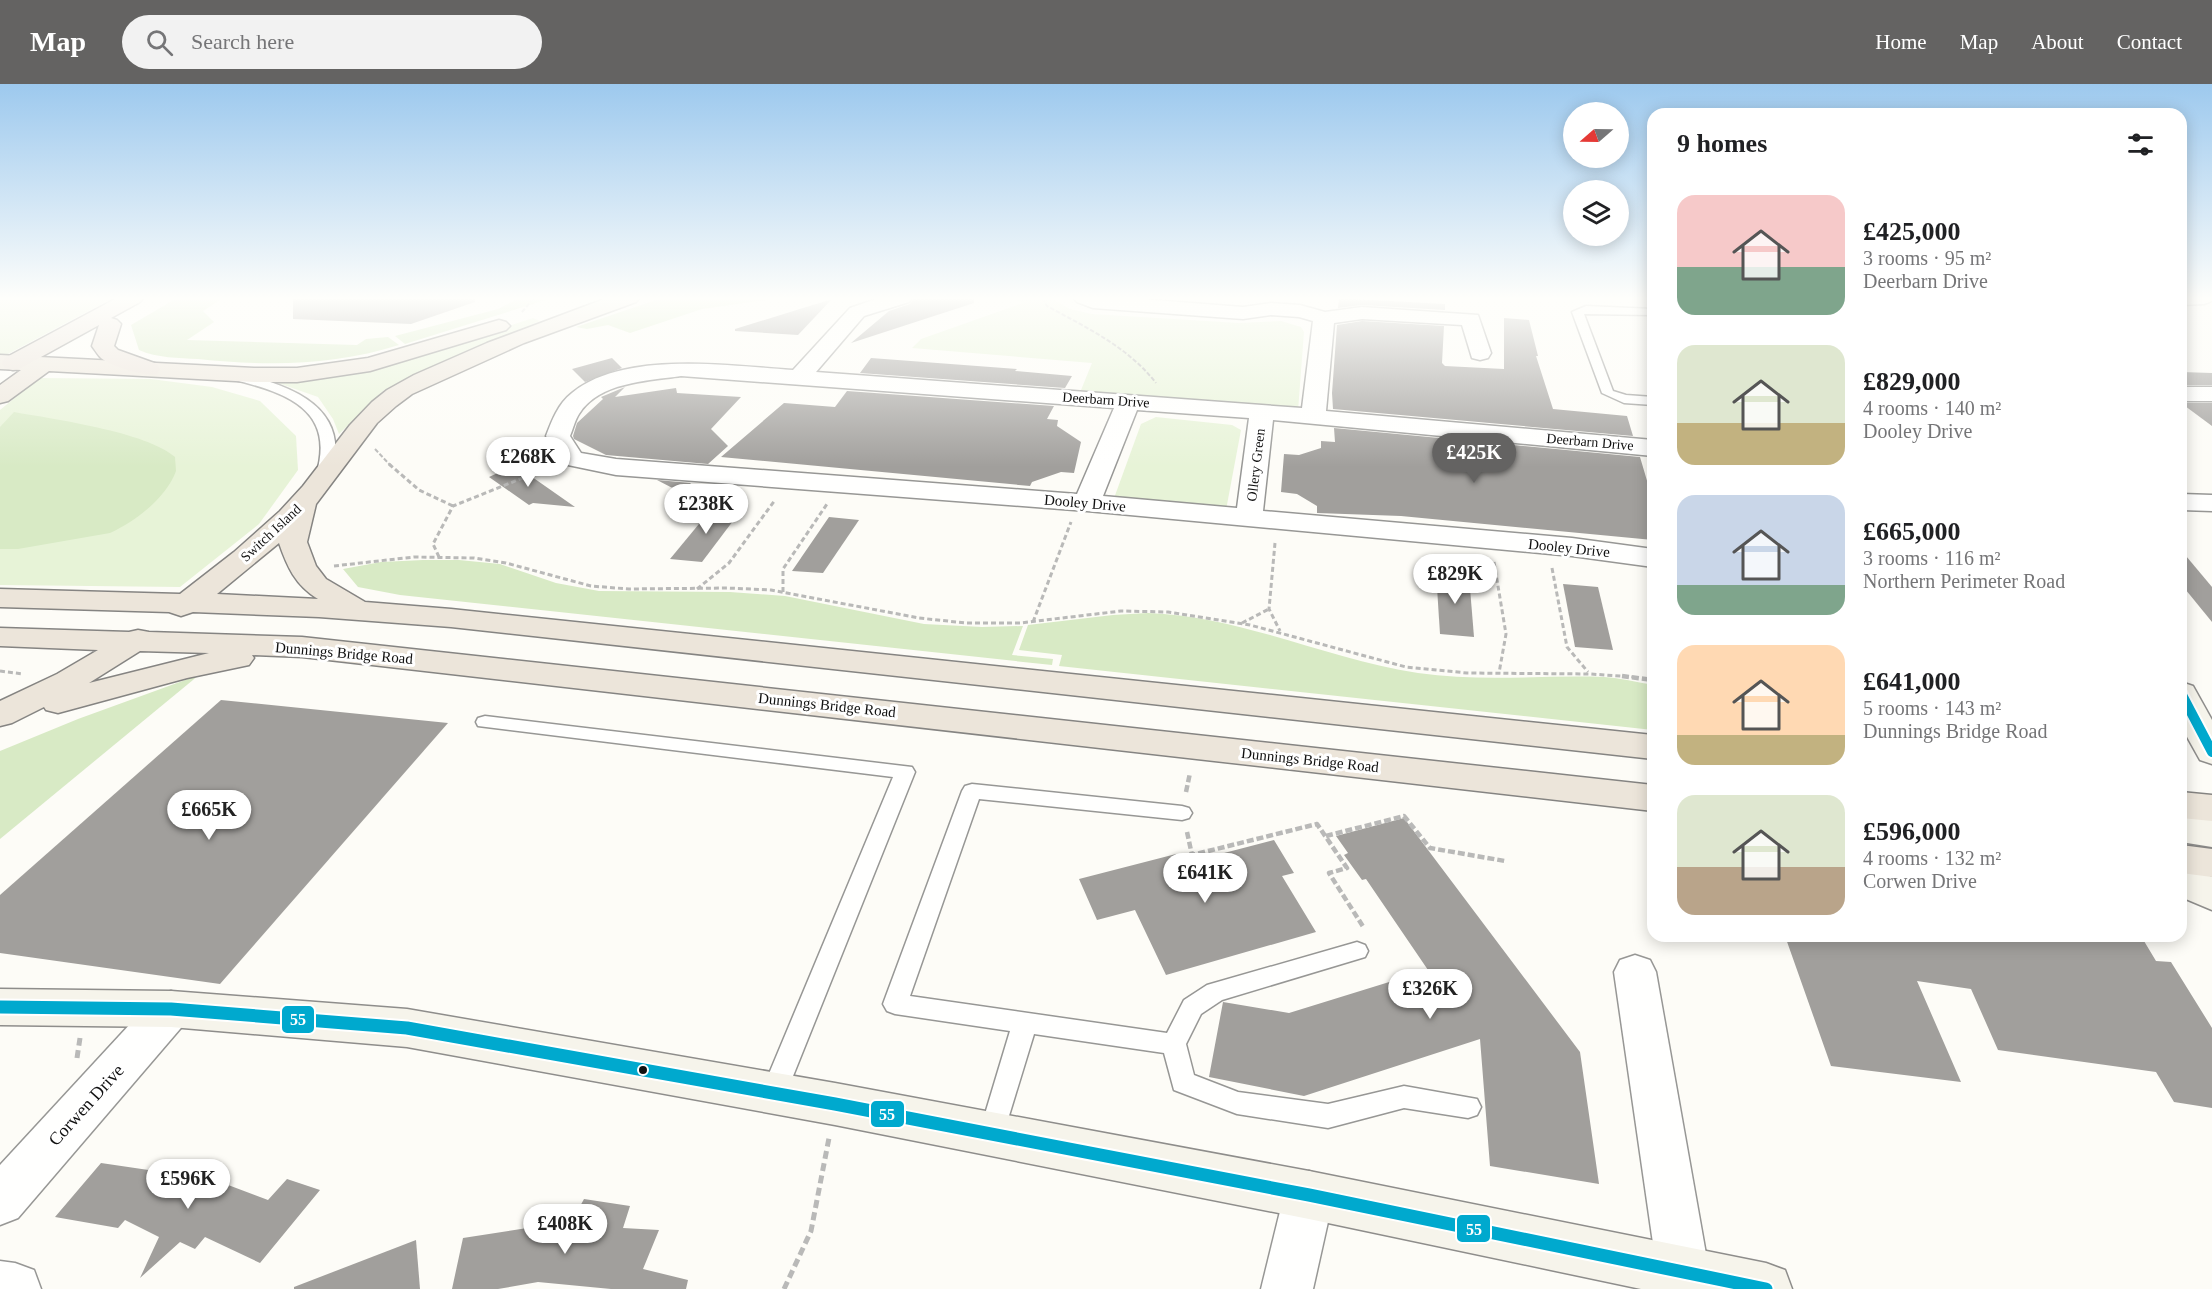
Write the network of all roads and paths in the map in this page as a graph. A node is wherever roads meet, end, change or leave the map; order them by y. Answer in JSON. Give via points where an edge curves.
{"nodes":[{"id":1,"x":26,"y":354,"type":"edge"},
{"id":2,"x":60,"y":354,"type":"edge"},
{"id":3,"x":109,"y":354,"type":"edge"},
{"id":4,"x":402,"y":354,"type":"edge"},
{"id":5,"x":479,"y":354,"type":"edge"},
{"id":6,"x":819,"y":354,"type":"edge"},
{"id":7,"x":1127,"y":354,"type":"edge"},
{"id":8,"x":1320,"y":354,"type":"edge"},
{"id":9,"x":1594,"y":354,"type":"edge"},
{"id":10,"x":44,"y":364,"type":"junction"},
{"id":11,"x":4,"y":366,"type":"edge"},
{"id":12,"x":148,"y":369,"type":"junction"},
{"id":13,"x":229,"y":374,"type":"junction"},
{"id":14,"x":800,"y":376,"type":"junction"},
{"id":15,"x":2187,"y":394,"type":"edge"},
{"id":16,"x":2212,"y":394,"type":"edge"},
{"id":17,"x":0,"y":396,"type":"edge"},
{"id":18,"x":1647,"y":401,"type":"edge"},
{"id":19,"x":1128,"y":402,"type":"junction"},
{"id":20,"x":1206,"y":408,"type":"junction"},
{"id":21,"x":1262,"y":412,"type":"junction"},
{"id":22,"x":1313,"y":417,"type":"junction"},
{"id":23,"x":1647,"y":447,"type":"edge"},
{"id":24,"x":368,"y":452,"type":"dead end"},
{"id":25,"x":572,"y":459,"type":"junction"},
{"id":26,"x":323,"y":475,"type":"junction"},
{"id":27,"x":789,"y":480,"type":"junction"},
{"id":28,"x":841,"y":484,"type":"junction"},
{"id":29,"x":2187,"y":502,"type":"edge"},
{"id":30,"x":303,"y":503,"type":"junction"},
{"id":31,"x":1083,"y":503,"type":"junction"},
{"id":32,"x":2212,"y":503,"type":"edge"},
{"id":33,"x":453,"y":506,"type":"junction"},
{"id":34,"x":1249,"y":518,"type":"junction"},
{"id":35,"x":1278,"y":520,"type":"junction"},
{"id":36,"x":1490,"y":540,"type":"junction"},
{"id":37,"x":1548,"y":545,"type":"junction"},
{"id":38,"x":439,"y":557,"type":"junction"},
{"id":39,"x":1647,"y":557,"type":"edge"},
{"id":40,"x":329,"y":567,"type":"dead end"},
{"id":41,"x":696,"y":589,"type":"junction"},
{"id":42,"x":783,"y":592,"type":"junction"},
{"id":43,"x":0,"y":598,"type":"edge"},
{"id":44,"x":187,"y":603,"type":"junction"},
{"id":45,"x":356,"y":609,"type":"junction"},
{"id":46,"x":1269,"y":609,"type":"junction"},
{"id":47,"x":1033,"y":622,"type":"junction"},
{"id":48,"x":1241,"y":624,"type":"junction"},
{"id":49,"x":1281,"y":632,"type":"junction"},
{"id":50,"x":0,"y":637,"type":"edge"},
{"id":51,"x":137,"y":640,"type":"junction"},
{"id":52,"x":302,"y":647,"type":"junction"},
{"id":53,"x":0,"y":671,"type":"edge"},
{"id":54,"x":1588,"y":672,"type":"junction"},
{"id":55,"x":1499,"y":673,"type":"junction"},
{"id":56,"x":1647,"y":679,"type":"edge"},
{"id":57,"x":69,"y":681,"type":"junction"},
{"id":58,"x":0,"y":717,"type":"edge"},
{"id":59,"x":485,"y":722,"type":"dead end"},
{"id":60,"x":1647,"y":746,"type":"edge"},
{"id":61,"x":1178,"y":772,"type":"dead end"},
{"id":62,"x":1190,"y":774,"type":"junction"},
{"id":63,"x":1202,"y":775,"type":"dead end"},
{"id":64,"x":1647,"y":797,"type":"edge"},
{"id":65,"x":2187,"y":806,"type":"edge"},
{"id":66,"x":2212,"y":808,"type":"edge"},
{"id":67,"x":1182,"y":813,"type":"junction"},
{"id":68,"x":2187,"y":829,"type":"edge"},
{"id":69,"x":2212,"y":833,"type":"edge"},
{"id":70,"x":1326,"y":836,"type":"junction"},
{"id":71,"x":1192,"y":855,"type":"junction"},
{"id":72,"x":2187,"y":860,"type":"edge"},
{"id":73,"x":1194,"y":861,"type":"dead end"},
{"id":74,"x":1505,"y":861,"type":"dead end"},
{"id":75,"x":2212,"y":863,"type":"edge"},
{"id":76,"x":2187,"y":882,"type":"edge"},
{"id":77,"x":2212,"y":896,"type":"edge"},
{"id":78,"x":1358,"y":951,"type":"joint"},
{"id":79,"x":1635,"y":972,"type":"dead end"},
{"id":80,"x":0,"y":1007,"type":"edge"},
{"id":81,"x":171,"y":1009,"type":"junction"},
{"id":82,"x":1025,"y":1022,"type":"junction"},
{"id":83,"x":70,"y":1037,"type":"dead end"},
{"id":84,"x":1174,"y":1044,"type":"junction"},
{"id":85,"x":113,"y":1075,"type":"junction"},
{"id":86,"x":774,"y":1094,"type":"junction"},
{"id":87,"x":835,"y":1104,"type":"junction"},
{"id":88,"x":1468,"y":1107,"type":"dead end"},
{"id":89,"x":992,"y":1134,"type":"junction"},
{"id":90,"x":1310,"y":1195,"type":"junction"},
{"id":91,"x":0,"y":1201,"type":"edge"},
{"id":92,"x":1683,"y":1271,"type":"junction"},
{"id":93,"x":0,"y":1287,"type":"edge"},
{"id":94,"x":15,"y":1289,"type":"edge"},
{"id":95,"x":784,"y":1289,"type":"edge"},
{"id":96,"x":1287,"y":1289,"type":"edge"},
{"id":97,"x":1766,"y":1289,"type":"edge"}],
"edges":[{"from":1,"to":11,"type":"highway"},
{"from":2,"to":10,"type":"highway"},
{"from":3,"to":12,"type":"highway"},
{"from":4,"to":13,"type":"highway","via":[[370,364],[297,375]]},
{"from":5,"to":26,"type":"highway","via":[[397,394],[374,413]]},
{"from":6,"to":14,"type":"street"},
{"from":7,"to":20,"type":"path","via":[[1155,382],[1182,396],[1207,401]]},
{"from":8,"to":22,"type":"street"},
{"from":9,"to":18,"type":"lane","via":[[1608,393]]},
{"from":10,"to":11,"type":"highway","name":"Switch Island"},
{"from":10,"to":12,"type":"highway","name":"Switch Island"},
{"from":10,"to":17,"type":"highway"},
{"from":12,"to":13,"type":"highway","name":"Switch Island"},
{"from":13,"to":26,"type":"lane","name":"Switch Island","via":[[268,383],[310,407],[327,434],[329,452]]},
{"from":14,"to":19,"type":"street","name":"Deerbarn Drive"},
{"from":14,"to":25,"type":"street","name":"Deerbarn Drive","via":[[681,369],[628,377],[589,390],[568,410],[558,436]]},
{"from":15,"to":16,"type":"street"},
{"from":19,"to":20,"type":"street","name":"Deerbarn Drive"},
{"from":19,"to":31,"type":"street"},
{"from":20,"to":21,"type":"street","name":"Deerbarn Drive"},
{"from":21,"to":22,"type":"street","name":"Deerbarn Drive"},
{"from":21,"to":34,"type":"street","name":"Ollery Green"},
{"from":22,"to":23,"type":"street","name":"Deerbarn Drive"},
{"from":24,"to":33,"type":"path","via":[[372,445],[398,475],[434,499]]},
{"from":25,"to":27,"type":"street","name":"Dooley Drive"},
{"from":25,"to":33,"type":"path"},
{"from":26,"to":30,"type":"highway","name":"Switch Island"},
{"from":27,"to":28,"type":"street","name":"Dooley Drive"},
{"from":27,"to":41,"type":"path","via":[[729,563]]},
{"from":28,"to":31,"type":"street","name":"Dooley Drive"},
{"from":28,"to":42,"type":"path","via":[[783,569]]},
{"from":29,"to":32,"type":"street"},
{"from":30,"to":44,"type":"highway","name":"Switch Island","via":[[238,564]]},
{"from":30,"to":45,"type":"highway","via":[[293,542],[302,568],[316,585]]},
{"from":31,"to":34,"type":"street","name":"Dooley Drive"},
{"from":31,"to":47,"type":"path"},
{"from":33,"to":38,"type":"path","via":[[433,544]]},
{"from":34,"to":35,"type":"street","name":"Dooley Drive"},
{"from":35,"to":36,"type":"street","name":"Dooley Drive"},
{"from":35,"to":46,"type":"path"},
{"from":36,"to":37,"type":"street","name":"Dooley Drive"},
{"from":36,"to":55,"type":"path","via":[[1506,634]]},
{"from":37,"to":39,"type":"street","name":"Dooley Drive"},
{"from":37,"to":54,"type":"path","via":[[1567,647]]},
{"from":38,"to":40,"type":"path","via":[[382,559]]},
{"from":38,"to":41,"type":"path","via":[[491,560],[593,586]]},
{"from":41,"to":42,"type":"path"},
{"from":42,"to":47,"type":"path","via":[[904,617],[982,624]]},
{"from":43,"to":44,"type":"highway"},
{"from":44,"to":45,"type":"highway"},
{"from":44,"to":51,"type":"highway","name":"Switch Island"},
{"from":45,"to":60,"type":"highway"},
{"from":46,"to":48,"type":"path"},
{"from":46,"to":49,"type":"path"},
{"from":47,"to":48,"type":"path","via":[[1122,610],[1195,615]]},
{"from":48,"to":49,"type":"path"},
{"from":49,"to":55,"type":"path","via":[[1407,667]]},
{"from":50,"to":51,"type":"highway","name":"Dunnings Bridge Road"},
{"from":51,"to":52,"type":"highway","name":"Dunnings Bridge Road"},
{"from":51,"to":57,"type":"highway"},
{"from":52,"to":58,"type":"highway","via":[[184,668]]},
{"from":52,"to":64,"type":"highway","name":"Dunnings Bridge Road"},
{"from":53,"to":57,"type":"path"},
{"from":54,"to":55,"type":"path"},
{"from":54,"to":56,"type":"path"},
{"from":57,"to":58,"type":"highway"},
{"from":59,"to":86,"type":"lane","via":[[905,772]]},
{"from":61,"to":62,"type":"path"},
{"from":62,"to":63,"type":"path"},
{"from":62,"to":67,"type":"path"},
{"from":65,"to":66,"type":"highway"},
{"from":67,"to":71,"type":"path"},
{"from":67,"to":82,"type":"lane","via":[[972,791],[895,1004]]},
{"from":68,"to":69,"type":"main road"},
{"from":70,"to":71,"type":"path","via":[[1317,824]]},
{"from":70,"to":74,"type":"path","via":[[1404,816],[1430,848]]},
{"from":70,"to":78,"type":"path","via":[[1350,867],[1329,873],[1366,930]]},
{"from":71,"to":73,"type":"path"},
{"from":72,"to":75,"type":"highway"},
{"from":76,"to":77,"type":"main road"},
{"from":78,"to":84,"type":"lane","via":[[1215,992],[1192,1007]]},
{"from":79,"to":92,"type":"street"},
{"from":80,"to":81,"type":"main road"},
{"from":81,"to":85,"type":"street","name":"Corwen Drive"},
{"from":81,"to":86,"type":"main road","via":[[407,1028]]},
{"from":82,"to":84,"type":"lane"},
{"from":82,"to":89,"type":"lane"},
{"from":83,"to":85,"type":"path","via":[[80,1037],[75,1071]]},
{"from":84,"to":88,"type":"lane","via":[[1183,1082],[1237,1103],[1328,1116],[1404,1097]]},
{"from":85,"to":91,"type":"street","name":"Corwen Drive"},
{"from":86,"to":87,"type":"main road"},
{"from":87,"to":89,"type":"main road"},
{"from":87,"to":95,"type":"path","via":[[811,1231]]},
{"from":89,"to":90,"type":"main road"},
{"from":90,"to":92,"type":"main road"},
{"from":90,"to":96,"type":"street"},
{"from":92,"to":97,"type":"main road"},
{"from":93,"to":94,"type":"street"}]}
